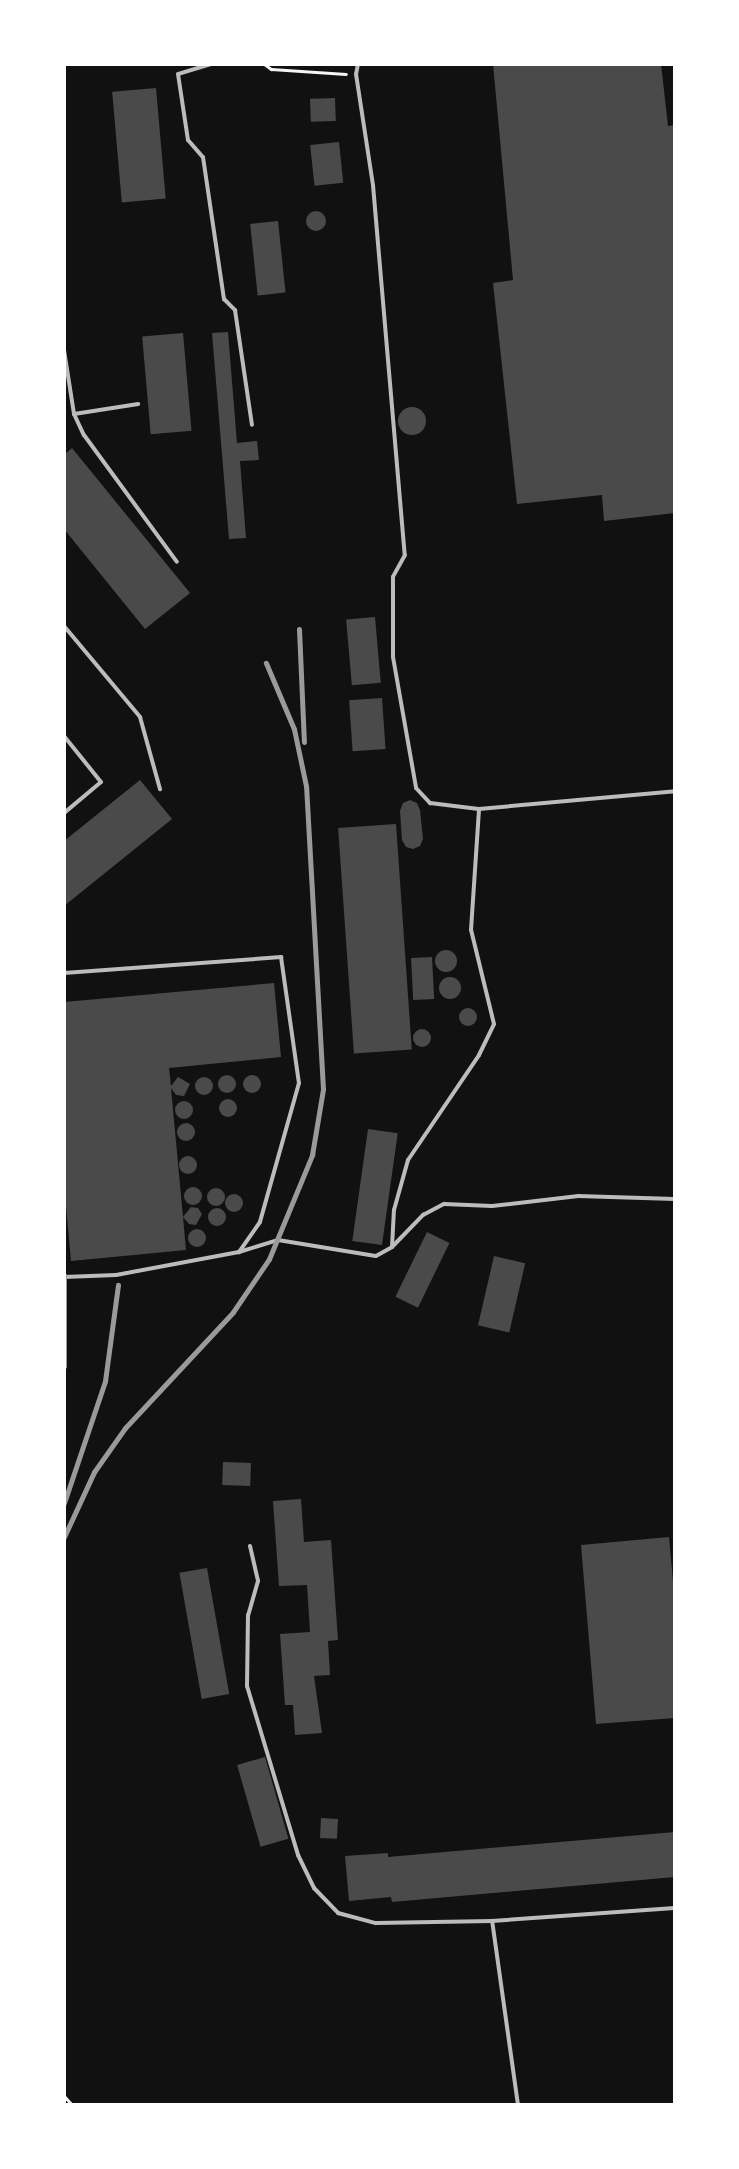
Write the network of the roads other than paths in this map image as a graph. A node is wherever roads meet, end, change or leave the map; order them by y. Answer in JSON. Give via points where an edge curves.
{"nodes":[{"id":1,"x":211,"y":64,"type":"edge"},
{"id":2,"x":358,"y":64,"type":"edge"},
{"id":3,"x":64,"y":350,"type":"edge"},
{"id":4,"x":138,"y":404,"type":"dead end"},
{"id":5,"x":74,"y":414,"type":"junction"},
{"id":6,"x":252,"y":425,"type":"dead end"},
{"id":7,"x":177,"y":562,"type":"dead end"},
{"id":8,"x":64,"y":626,"type":"edge"},
{"id":9,"x":64,"y":736,"type":"edge"},
{"id":10,"x":160,"y":789,"type":"dead end"},
{"id":11,"x":675,"y":791,"type":"edge"},
{"id":12,"x":479,"y":809,"type":"junction"},
{"id":13,"x":64,"y":813,"type":"edge"},
{"id":14,"x":64,"y":973,"type":"edge"},
{"id":15,"x":675,"y":1199,"type":"edge"},
{"id":16,"x":392,"y":1247,"type":"junction"},
{"id":17,"x":239,"y":1252,"type":"junction"},
{"id":18,"x":64,"y":1277,"type":"edge"},
{"id":19,"x":250,"y":1546,"type":"dead end"},
{"id":20,"x":675,"y":1908,"type":"edge"},
{"id":21,"x":492,"y":1921,"type":"junction"},
{"id":22,"x":518,"y":2105,"type":"edge"}],
"edges":[{"from":1,"to":6,"type":"lane","via":[[178,74],[188,140],[203,157],[224,299],[235,310]]},
{"from":2,"to":12,"type":"lane","via":[[405,555],[393,577],[393,657],[416,788],[430,803]]},
{"from":3,"to":5,"type":"lane"},
{"from":4,"to":5,"type":"lane"},
{"from":5,"to":7,"type":"lane"},
{"from":8,"to":10,"type":"lane","via":[[140,717]]},
{"from":9,"to":13,"type":"lane","via":[[101,782]]},
{"from":11,"to":12,"type":"lane"},
{"from":12,"to":16,"type":"lane","via":[[471,930],[494,1024],[408,1160],[394,1210]]},
{"from":14,"to":17,"type":"lane","via":[[281,957],[299,1083],[260,1222]]},
{"from":15,"to":16,"type":"lane","via":[[578,1196],[492,1206],[444,1204],[423,1215]]},
{"from":16,"to":17,"type":"lane","via":[[376,1256],[278,1240]]},
{"from":17,"to":18,"type":"lane","via":[[116,1275]]},
{"from":19,"to":21,"type":"lane","via":[[258,1581],[248,1615],[247,1686],[298,1855],[314,1888],[338,1913],[376,1923]]},
{"from":20,"to":21,"type":"lane"},
{"from":21,"to":22,"type":"lane"}]}
